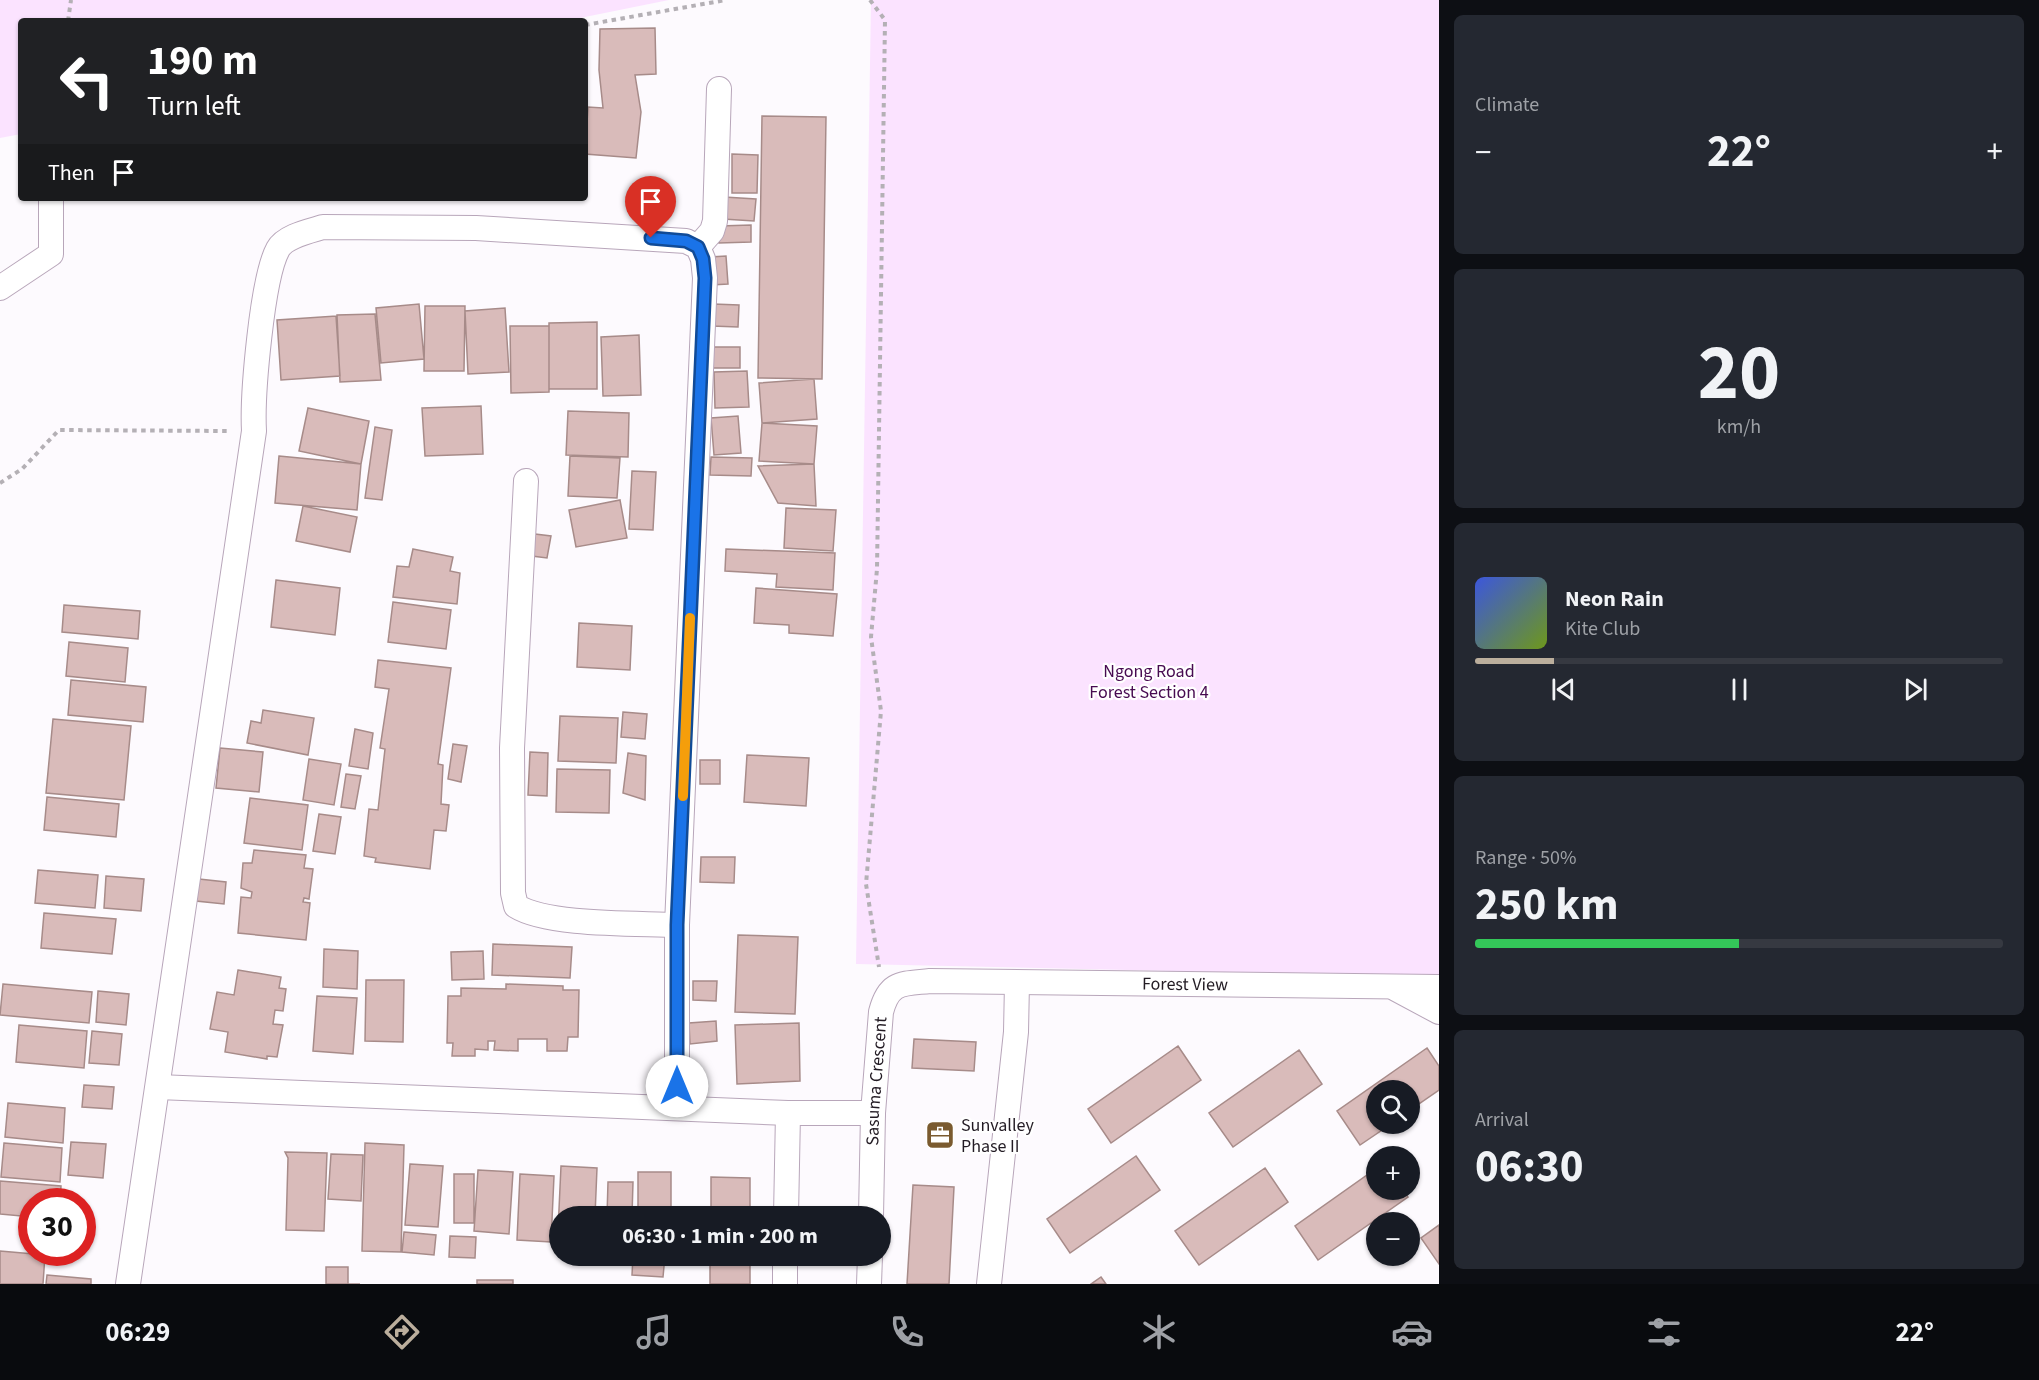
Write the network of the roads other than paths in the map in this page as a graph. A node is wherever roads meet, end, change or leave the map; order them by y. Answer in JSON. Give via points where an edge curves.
{"nodes":[{"id":1,"x":719,"y":89,"type":"dead end"},
{"id":2,"x":51,"y":201,"type":"edge"},
{"id":3,"x":698,"y":247,"type":"junction"},
{"id":4,"x":0,"y":288,"type":"edge"},
{"id":5,"x":526,"y":481,"type":"dead end"},
{"id":6,"x":677,"y":925,"type":"junction"},
{"id":7,"x":930,"y":981,"type":"joint"},
{"id":8,"x":1017,"y":983,"type":"junction"},
{"id":9,"x":1439,"y":987,"type":"edge"},
{"id":10,"x":1394,"y":988,"type":"junction"},
{"id":11,"x":1439,"y":1012,"type":"edge"},
{"id":12,"x":158,"y":1087,"type":"junction"},
{"id":13,"x":677,"y":1108,"type":"junction"},
{"id":14,"x":788,"y":1113,"type":"junction"},
{"id":15,"x":873,"y":1113,"type":"junction"},
{"id":16,"x":786,"y":1206,"type":"edge"},
{"id":17,"x":871,"y":1206,"type":"edge"},
{"id":18,"x":785,"y":1266,"type":"edge"},
{"id":19,"x":870,"y":1266,"type":"edge"},
{"id":20,"x":128,"y":1284,"type":"edge"},
{"id":21,"x":784,"y":1284,"type":"edge"},
{"id":22,"x":869,"y":1284,"type":"edge"},
{"id":23,"x":989,"y":1284,"type":"edge"}],
"edges":[{"from":1,"to":3,"type":"street","via":[[715,221]]},
{"from":2,"to":4,"type":"street","via":[[51,254]]},
{"from":3,"to":6,"type":"street","via":[[705,278]]},
{"from":3,"to":12,"type":"street","via":[[686,241],[655,238],[476,228],[323,227],[279,247],[269,276],[252,405],[254,431]]},
{"from":5,"to":6,"type":"street","via":[[512,748],[516,906],[538,915]]},
{"from":6,"to":13,"type":"street"},
{"from":7,"to":8,"type":"street","name":"Forest View"},
{"from":7,"to":15,"type":"street","name":"Sasuma Crescent","via":[[897,985],[884,1000]]},
{"from":8,"to":10,"type":"street","name":"Forest View"},
{"from":8,"to":23,"type":"street","via":[[1016,1032]]},
{"from":9,"to":10,"type":"street","name":"Forest View"},
{"from":10,"to":11,"type":"street"},
{"from":12,"to":13,"type":"street"},
{"from":12,"to":20,"type":"street"},
{"from":13,"to":14,"type":"street"},
{"from":14,"to":15,"type":"street"},
{"from":14,"to":16,"type":"street"},
{"from":15,"to":17,"type":"street","name":"Sasuma Crescent"},
{"from":18,"to":21,"type":"street"},
{"from":19,"to":22,"type":"street"}]}
